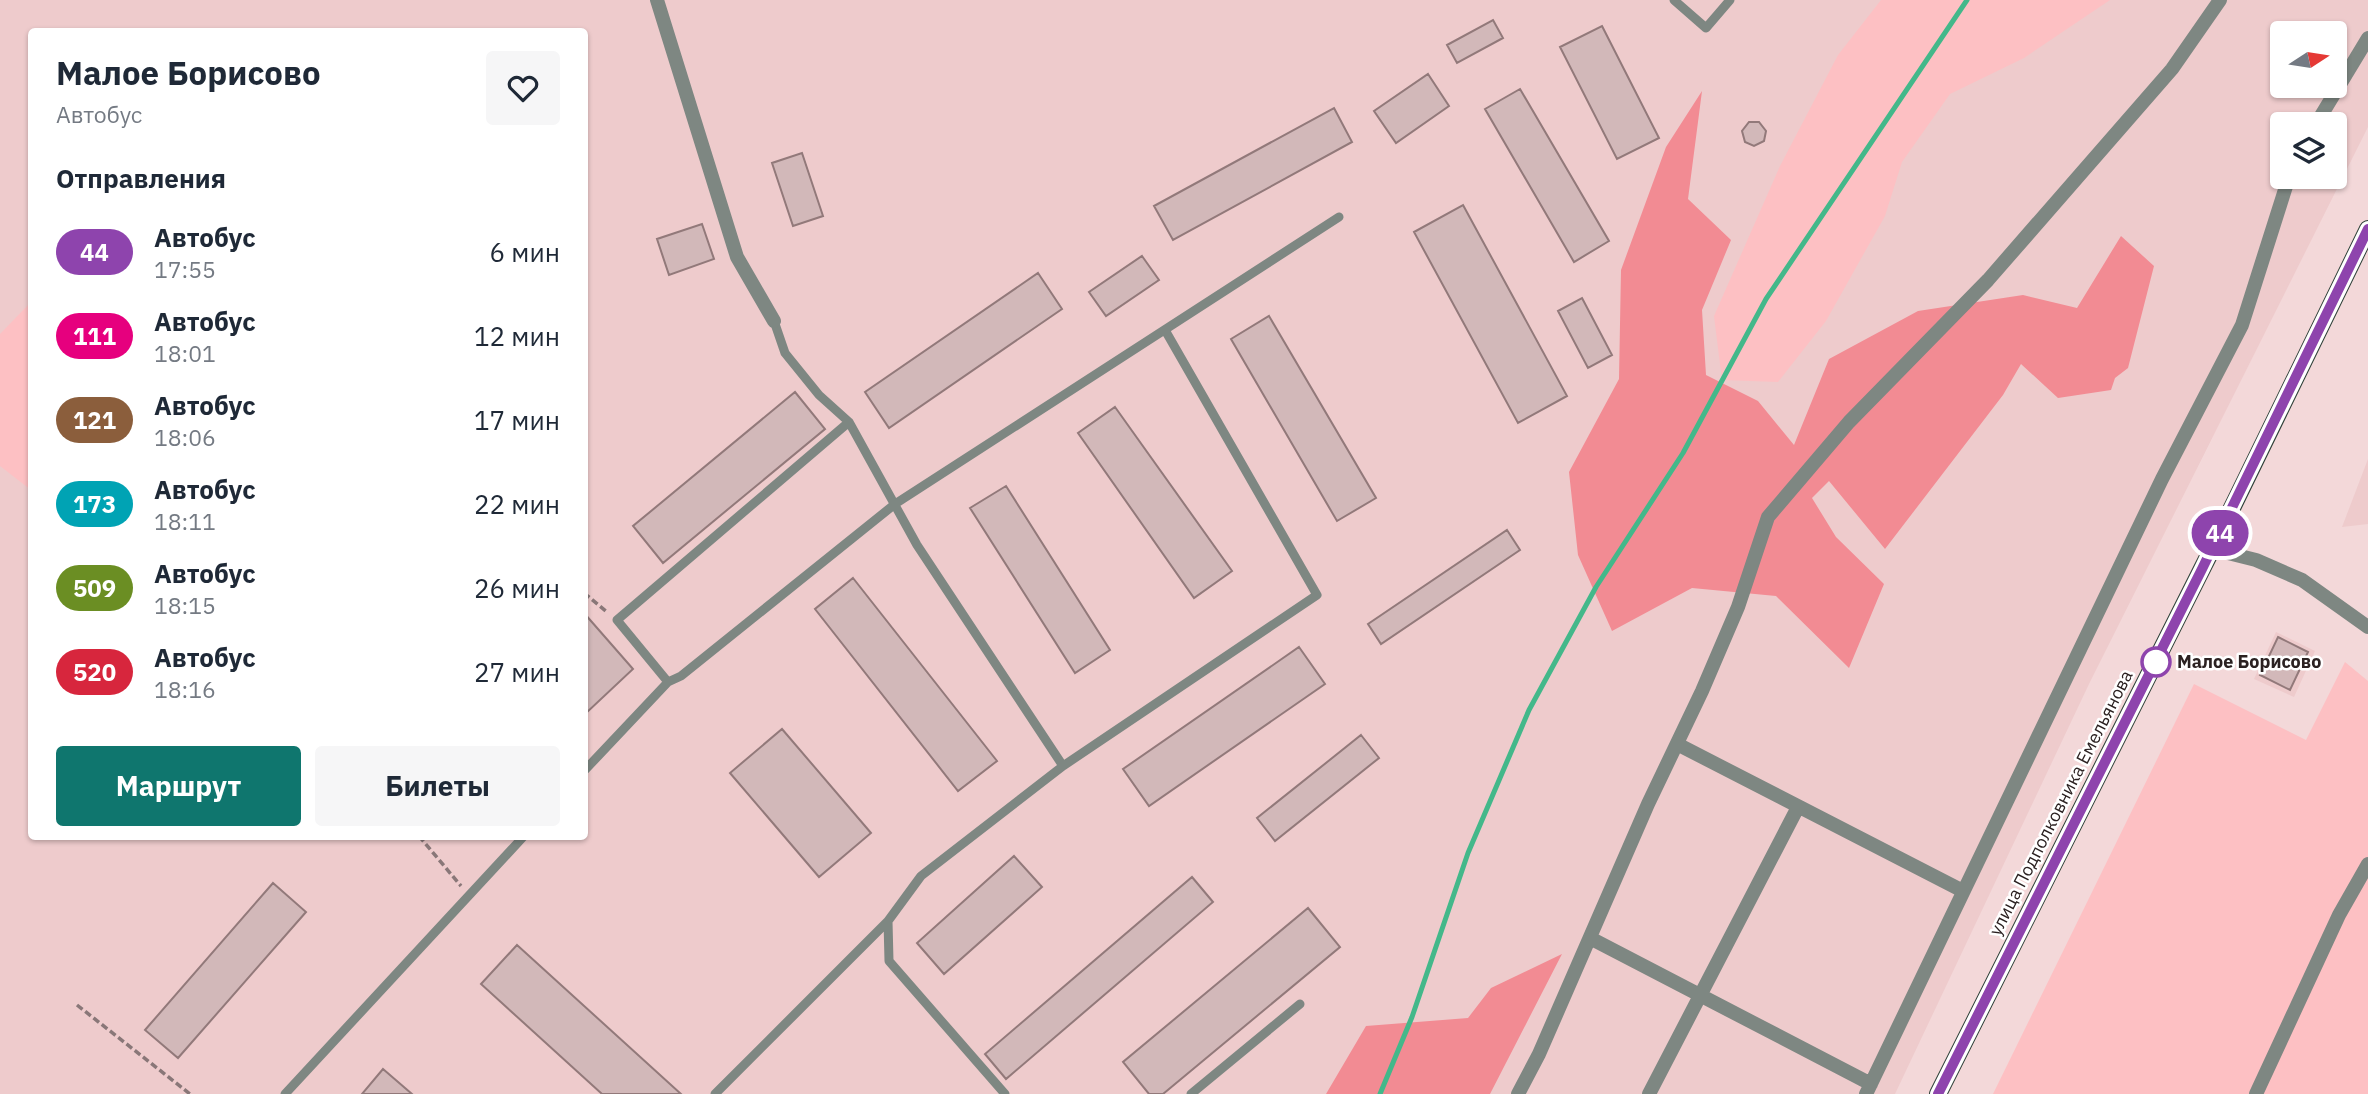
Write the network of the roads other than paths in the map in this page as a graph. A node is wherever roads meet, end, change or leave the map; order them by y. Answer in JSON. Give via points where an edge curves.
{"nodes":[{"id":1,"x":657,"y":0,"type":"edge"},
{"id":2,"x":1674,"y":0,"type":"edge"},
{"id":3,"x":1730,"y":0,"type":"edge"},
{"id":4,"x":2220,"y":0,"type":"edge"},
{"id":5,"x":2368,"y":38,"type":"edge"},
{"id":6,"x":2323,"y":112,"type":"edge"},
{"id":7,"x":2285,"y":189,"type":"edge"},
{"id":8,"x":1339,"y":217,"type":"dead end"},
{"id":9,"x":2368,"y":229,"type":"edge"},
{"id":10,"x":774,"y":321,"type":"joint"},
{"id":11,"x":1165,"y":330,"type":"junction"},
{"id":12,"x":849,"y":422,"type":"junction"},
{"id":13,"x":895,"y":505,"type":"junction"},
{"id":14,"x":2212,"y":549,"type":"junction"},
{"id":15,"x":2368,"y":627,"type":"edge"},
{"id":16,"x":668,"y":682,"type":"junction"},
{"id":17,"x":1677,"y":744,"type":"junction"},
{"id":18,"x":1063,"y":766,"type":"junction"},
{"id":19,"x":588,"y":767,"type":"edge"},
{"id":20,"x":1798,"y":807,"type":"junction"},
{"id":21,"x":520,"y":840,"type":"edge"},
{"id":22,"x":2368,"y":864,"type":"edge"},
{"id":23,"x":1962,"y":891,"type":"junction"},
{"id":24,"x":888,"y":921,"type":"junction"},
{"id":25,"x":1590,"y":938,"type":"junction"},
{"id":26,"x":1700,"y":995,"type":"junction"},
{"id":27,"x":1300,"y":1004,"type":"dead end"},
{"id":28,"x":1868,"y":1089,"type":"edge"},
{"id":29,"x":285,"y":1094,"type":"edge"},
{"id":30,"x":715,"y":1094,"type":"edge"},
{"id":31,"x":1005,"y":1094,"type":"edge"},
{"id":32,"x":1191,"y":1094,"type":"edge"},
{"id":33,"x":1518,"y":1094,"type":"edge"},
{"id":34,"x":1649,"y":1094,"type":"edge"},
{"id":35,"x":1938,"y":1094,"type":"edge"},
{"id":36,"x":2256,"y":1094,"type":"edge"}],
"edges":[{"from":1,"to":10,"type":"street","via":[[737,257]]},
{"from":2,"to":3,"type":"lane","via":[[1706,29]]},
{"from":4,"to":17,"type":"street","via":[[2172,69],[1988,280],[1849,422],[1768,517],[1738,607]]},
{"from":5,"to":6,"type":"street"},
{"from":7,"to":23,"type":"street","via":[[2242,325]]},
{"from":8,"to":11,"type":"lane"},
{"from":9,"to":14,"type":"main road","name":"улица Подполковника Емельянова"},
{"from":10,"to":12,"type":"lane","via":[[785,353],[819,395]]},
{"from":11,"to":13,"type":"lane"},
{"from":11,"to":18,"type":"lane","via":[[1317,595]]},
{"from":12,"to":13,"type":"lane"},
{"from":12,"to":16,"type":"lane","via":[[617,620]]},
{"from":13,"to":16,"type":"lane"},
{"from":13,"to":18,"type":"lane"},
{"from":14,"to":15,"type":"street","via":[[2256,560],[2302,580]]},
{"from":14,"to":35,"type":"main road","name":"улица Подполковника Емельянова"},
{"from":16,"to":19,"type":"lane"},
{"from":17,"to":20,"type":"street"},
{"from":17,"to":25,"type":"street"},
{"from":18,"to":24,"type":"lane","via":[[921,876]]},
{"from":20,"to":23,"type":"street"},
{"from":20,"to":26,"type":"street"},
{"from":21,"to":29,"type":"lane"},
{"from":22,"to":36,"type":"street","via":[[2339,915]]},
{"from":23,"to":28,"type":"street"},
{"from":24,"to":30,"type":"lane"},
{"from":24,"to":31,"type":"lane","via":[[890,961]]},
{"from":25,"to":26,"type":"street"},
{"from":25,"to":33,"type":"street"},
{"from":26,"to":28,"type":"street"},
{"from":26,"to":34,"type":"street"},
{"from":27,"to":32,"type":"lane"}]}
